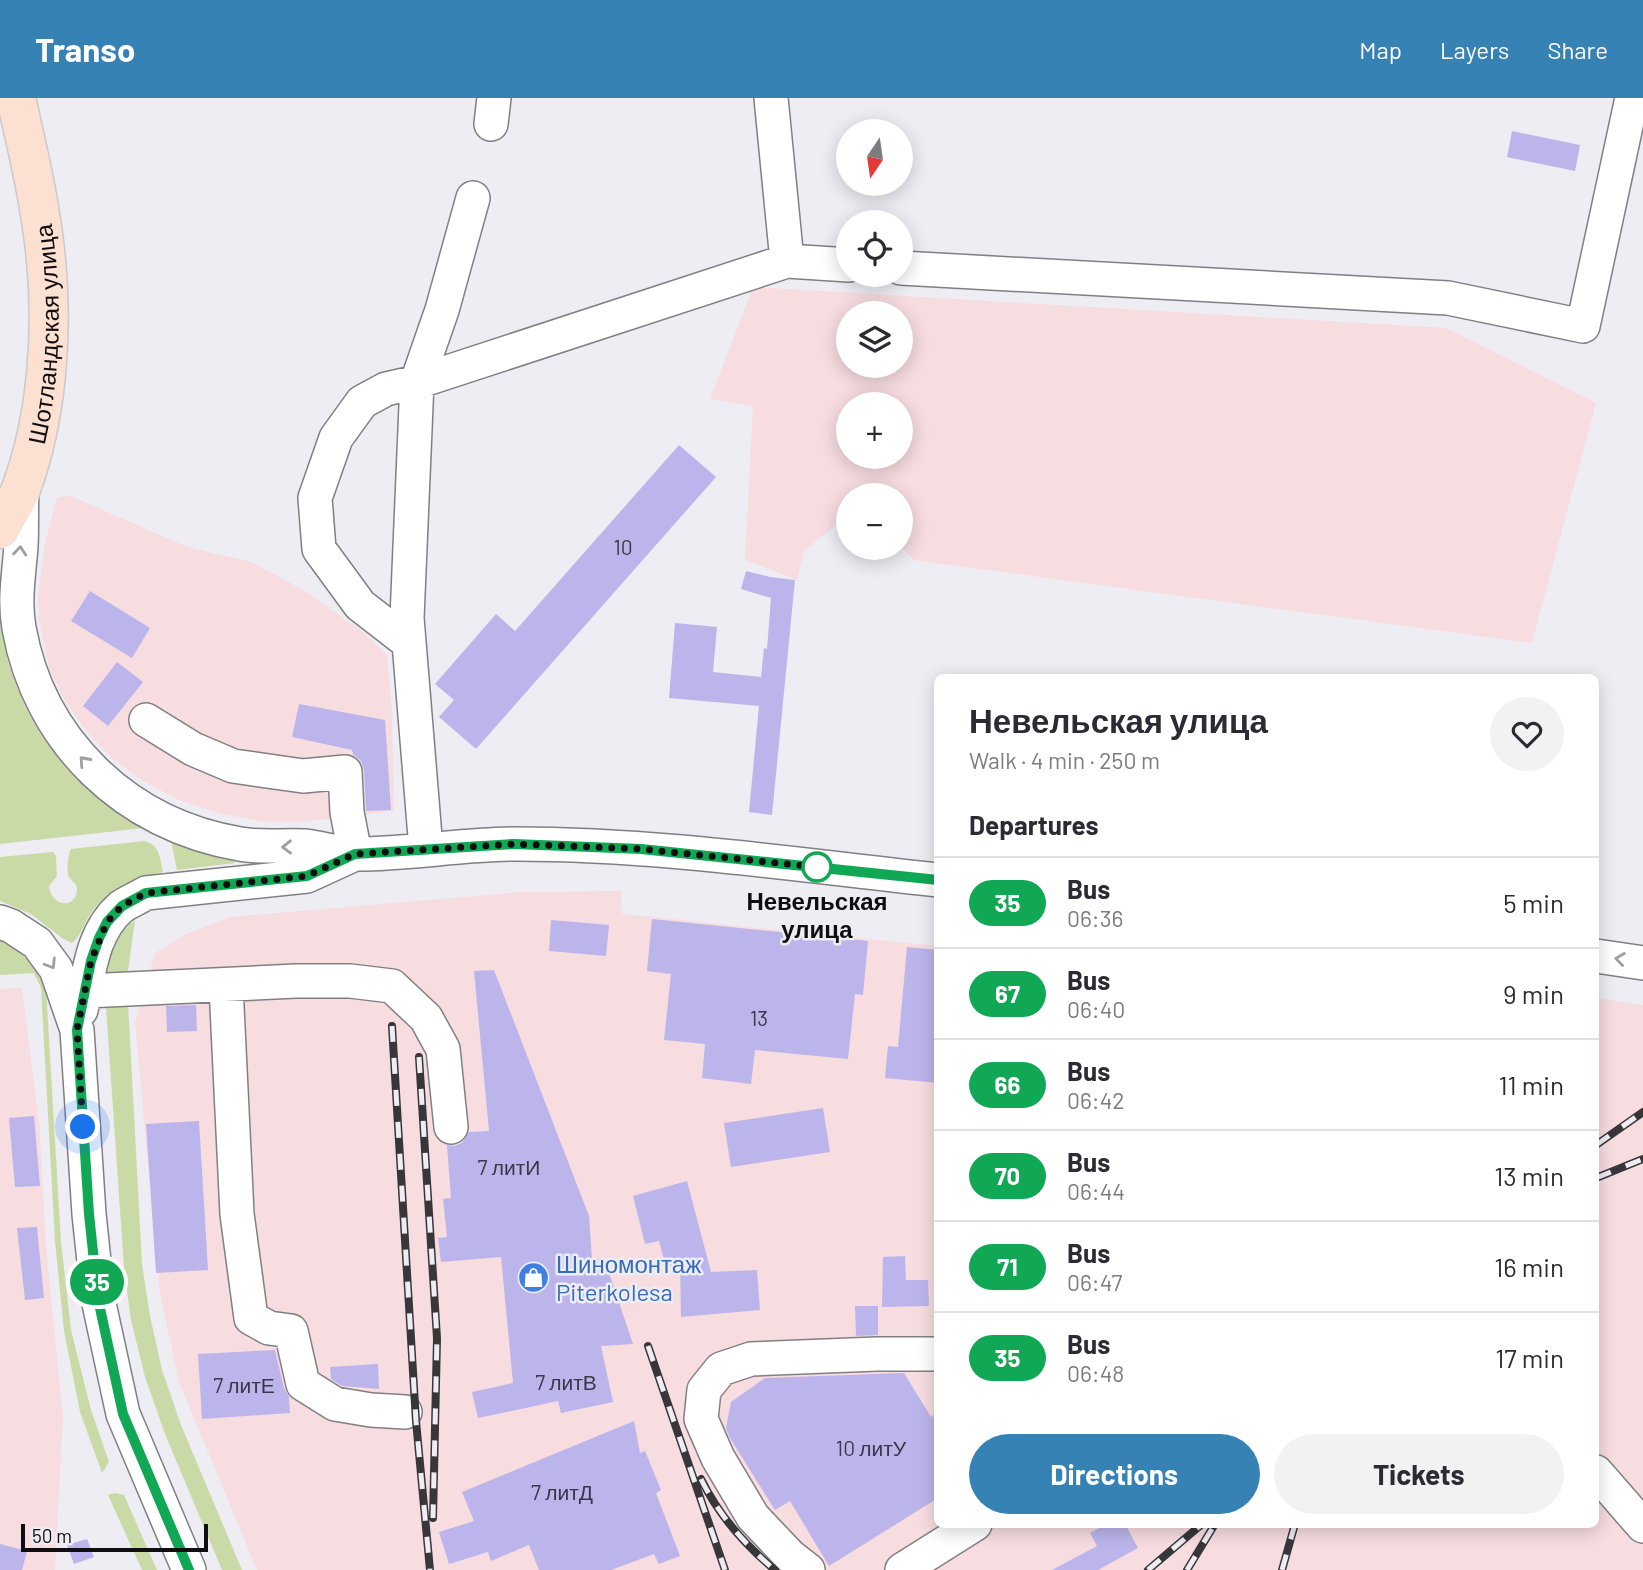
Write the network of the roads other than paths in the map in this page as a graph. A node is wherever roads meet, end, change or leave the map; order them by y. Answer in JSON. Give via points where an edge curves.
{"nodes":[{"id":1,"x":16,"y":98,"type":"edge"},
{"id":2,"x":29,"y":98,"type":"edge"},
{"id":3,"x":771,"y":98,"type":"edge"},
{"id":4,"x":1632,"y":98,"type":"edge"},
{"id":5,"x":27,"y":150,"type":"junction"},
{"id":6,"x":473,"y":198,"type":"dead end"},
{"id":7,"x":787,"y":261,"type":"junction"},
{"id":8,"x":836,"y":264,"type":"edge"},
{"id":9,"x":913,"y":269,"type":"edge"},
{"id":10,"x":417,"y":382,"type":"junction"},
{"id":11,"x":22,"y":487,"type":"junction"},
{"id":12,"x":0,"y":528,"type":"edge"},
{"id":13,"x":409,"y":643,"type":"junction"},
{"id":14,"x":146,"y":720,"type":"dead end"},
{"id":15,"x":426,"y":849,"type":"junction"},
{"id":16,"x":355,"y":854,"type":"junction"},
{"id":17,"x":934,"y":880,"type":"edge"},
{"id":18,"x":0,"y":922,"type":"edge"},
{"id":19,"x":1599,"y":956,"type":"edge"},
{"id":20,"x":1643,"y":962,"type":"edge"},
{"id":21,"x":226,"y":986,"type":"junction"},
{"id":22,"x":86,"y":991,"type":"junction"},
{"id":23,"x":77,"y":1030,"type":"junction"},
{"id":24,"x":451,"y":1127,"type":"dead end"},
{"id":25,"x":934,"y":1354,"type":"edge"},
{"id":26,"x":405,"y":1412,"type":"dead end"},
{"id":27,"x":1599,"y":1475,"type":"edge"},
{"id":28,"x":1643,"y":1526,"type":"edge"},
{"id":29,"x":969,"y":1528,"type":"edge"},
{"id":30,"x":189,"y":1570,"type":"edge"},
{"id":31,"x":808,"y":1570,"type":"edge"},
{"id":32,"x":902,"y":1570,"type":"edge"}],
"edges":[{"from":1,"to":5,"type":"main road","name":"Шотландская улица"},
{"from":2,"to":5,"type":"street"},
{"from":3,"to":7,"type":"street"},
{"from":4,"to":9,"type":"street","via":[[1583,326],[1448,298]]},
{"from":5,"to":11,"type":"main road","name":"Шотландская улица","via":[[46,260],[47,342],[42,414]]},
{"from":6,"to":10,"type":"street"},
{"from":7,"to":8,"type":"street"},
{"from":7,"to":10,"type":"street"},
{"from":10,"to":13,"type":"street"},
{"from":10,"to":13,"type":"street","via":[[386,389],[362,402],[336,438],[314,498],[319,550],[360,605]]},
{"from":11,"to":12,"type":"main road","name":"Шотландская улица"},
{"from":16,"to":11,"type":"street","one_way":true,"via":[[304,846],[263,847],[204,836],[129,800],[86,765],[54,725],[28,671],[18,625],[16,585]]},
{"from":13,"to":15,"type":"street"},
{"from":14,"to":16,"type":"street","via":[[193,749],[233,766],[303,776],[345,772]]},
{"from":15,"to":16,"type":"street"},
{"from":15,"to":17,"type":"street","via":[[514,844],[641,849]]},
{"from":16,"to":22,"type":"street","via":[[307,876],[146,893],[122,906],[107,922],[91,961]]},
{"from":18,"to":23,"type":"street","one_way":true,"via":[[37,943],[56,969]]},
{"from":20,"to":19,"type":"street","one_way":true},
{"from":21,"to":22,"type":"street"},
{"from":21,"to":24,"type":"street","via":[[349,981],[392,986],[426,1018],[443,1049]]},
{"from":21,"to":26,"type":"street","via":[[237,1214],[250,1318],[291,1331],[303,1384],[335,1404]]},
{"from":22,"to":23,"type":"street"},
{"from":23,"to":30,"type":"street","via":[[98,1299],[123,1414]]},
{"from":25,"to":31,"type":"street","via":[[751,1359],[721,1369],[704,1390],[701,1419],[718,1458],[753,1517]]},
{"from":27,"to":28,"type":"street"},
{"from":29,"to":32,"type":"street"}]}
